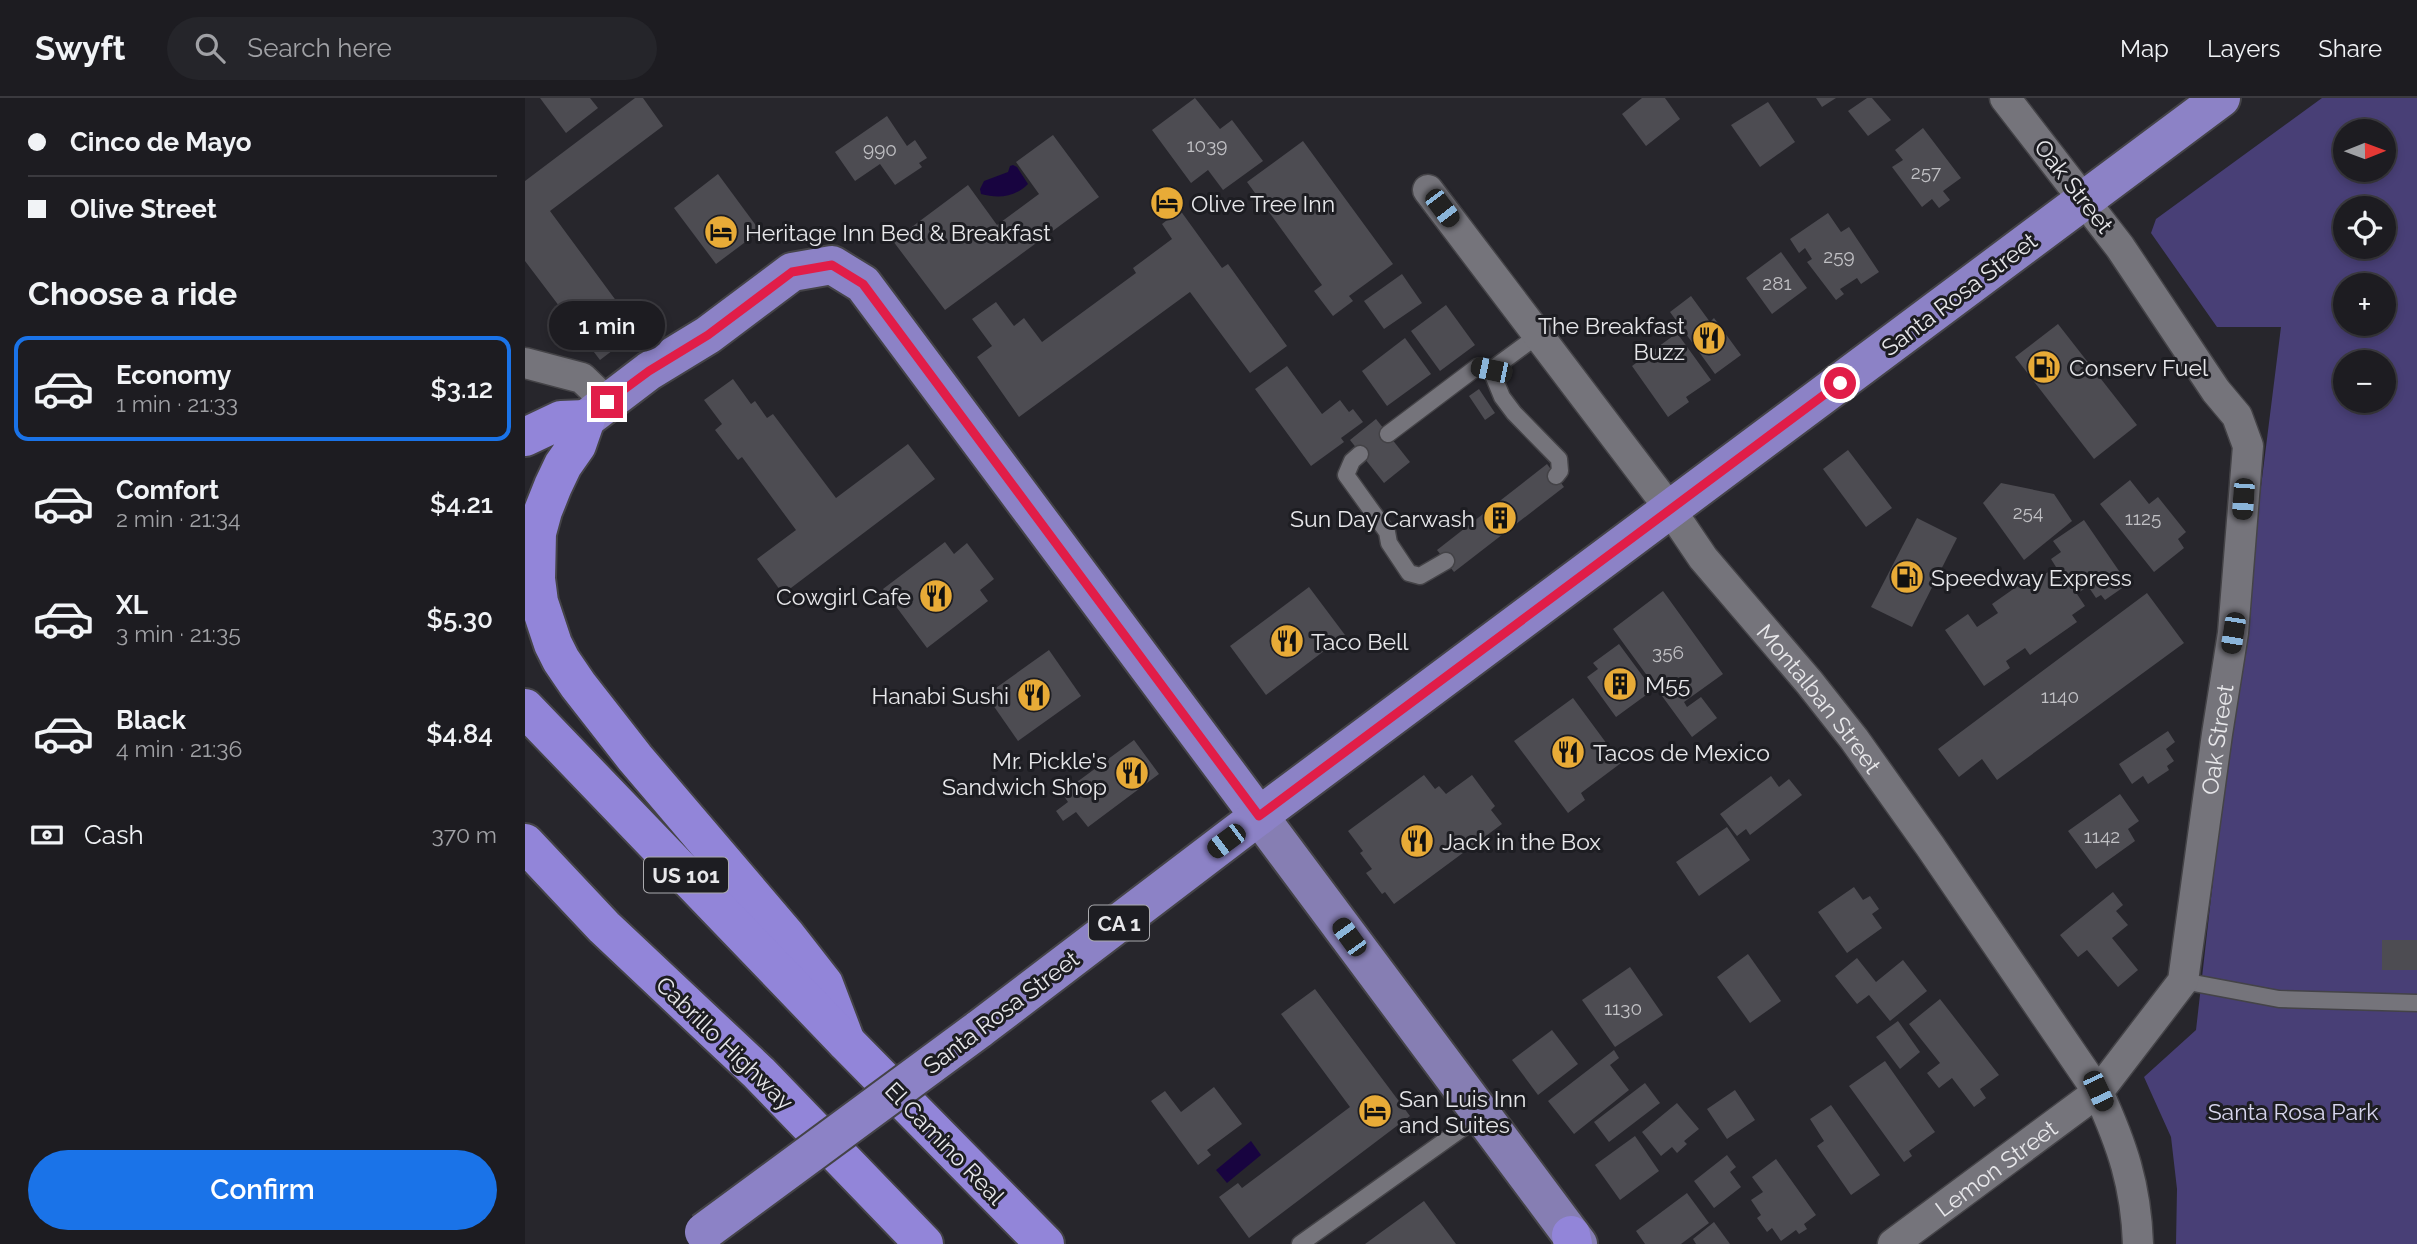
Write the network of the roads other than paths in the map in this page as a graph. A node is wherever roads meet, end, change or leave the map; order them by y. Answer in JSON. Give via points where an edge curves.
{"nodes":[{"id":1,"x":2005,"y":98,"type":"edge"},
{"id":2,"x":2221,"y":98,"type":"edge"},
{"id":3,"x":1429,"y":190,"type":"dead end"},
{"id":4,"x":2084,"y":199,"type":"junction"},
{"id":5,"x":1537,"y":336,"type":"junction"},
{"id":6,"x":525,"y":363,"type":"edge"},
{"id":7,"x":1491,"y":370,"type":"junction"},
{"id":8,"x":597,"y":411,"type":"junction"},
{"id":9,"x":1388,"y":434,"type":"dead end"},
{"id":10,"x":525,"y":437,"type":"edge"},
{"id":11,"x":1360,"y":454,"type":"dead end"},
{"id":12,"x":1556,"y":476,"type":"dead end"},
{"id":13,"x":1669,"y":509,"type":"junction"},
{"id":14,"x":1446,"y":561,"type":"dead end"},
{"id":15,"x":525,"y":708,"type":"edge"},
{"id":16,"x":1259,"y":816,"type":"junction"},
{"id":17,"x":525,"y":843,"type":"edge"},
{"id":18,"x":525,"y":878,"type":"edge"},
{"id":19,"x":604,"y":927,"type":"junction"},
{"id":20,"x":2183,"y":981,"type":"junction"},
{"id":21,"x":2417,"y":1003,"type":"edge"},
{"id":22,"x":846,"y":1042,"type":"junction"},
{"id":23,"x":2098,"y":1091,"type":"junction"},
{"id":24,"x":1481,"y":1115,"type":"junction"},
{"id":25,"x":695,"y":1238,"type":"edge"},
{"id":26,"x":1574,"y":1241,"type":"edge"},
{"id":27,"x":924,"y":1244,"type":"edge"},
{"id":28,"x":1045,"y":1244,"type":"edge"},
{"id":29,"x":1300,"y":1244,"type":"edge"},
{"id":30,"x":1893,"y":1244,"type":"edge"},
{"id":31,"x":2138,"y":1244,"type":"edge"}],
"edges":[{"from":1,"to":4,"type":"street","name":"Oak Street"},
{"from":2,"to":4,"type":"highway","name":"Santa Rosa Street","number":"CA 1"},
{"from":3,"to":5,"type":"street","name":"Montalban Street"},
{"from":4,"to":13,"type":"highway","name":"Santa Rosa Street","number":"CA 1"},
{"from":4,"to":20,"type":"street","name":"Oak Street","via":[[2237,416],[2248,446],[2233,633]]},
{"from":5,"to":7,"type":"lane"},
{"from":5,"to":13,"type":"street","name":"Montalban Street"},
{"from":6,"to":8,"type":"street","via":[[582,378]]},
{"from":7,"to":9,"type":"lane","via":[[1477,367]]},
{"from":7,"to":12,"type":"lane","via":[[1514,414],[1559,459]]},
{"from":8,"to":10,"type":"highway","via":[[561,419]]},
{"from":8,"to":16,"type":"highway","via":[[792,272],[832,265],[863,284]]},
{"from":8,"to":22,"type":"highway","via":[[563,465],[537,533],[539,602],[553,644],[578,685],[635,758],[824,984]]},
{"from":11,"to":14,"type":"lane","via":[[1346,475],[1387,532],[1409,573],[1420,576]]},
{"from":13,"to":16,"type":"highway","name":"Santa Rosa Street","number":"CA 1"},
{"from":13,"to":23,"type":"street","name":"Montalban Street","via":[[1703,558],[1854,739]]},
{"from":15,"to":22,"type":"highway","number":"US 101"},
{"from":16,"to":24,"type":"main road"},
{"from":16,"to":25,"type":"highway","name":"Santa Rosa Street","number":"CA 1","bridge":true},
{"from":17,"to":19,"type":"highway","name":"Cabrillo Highway"},
{"from":18,"to":19,"type":"highway","via":[[543,897]]},
{"from":19,"to":27,"type":"highway","name":"Cabrillo Highway","via":[[759,1073]]},
{"from":20,"to":21,"type":"lane","via":[[2279,999]]},
{"from":20,"to":23,"type":"street","name":"Oak Street"},
{"from":22,"to":28,"type":"highway","name":"El Camino Real","number":"US 101"},
{"from":23,"to":30,"type":"street","name":"Lemon Street"},
{"from":23,"to":31,"type":"street","name":"Montalban Street","via":[[2127,1164]]},
{"from":24,"to":26,"type":"main road"},
{"from":24,"to":29,"type":"lane"}]}
